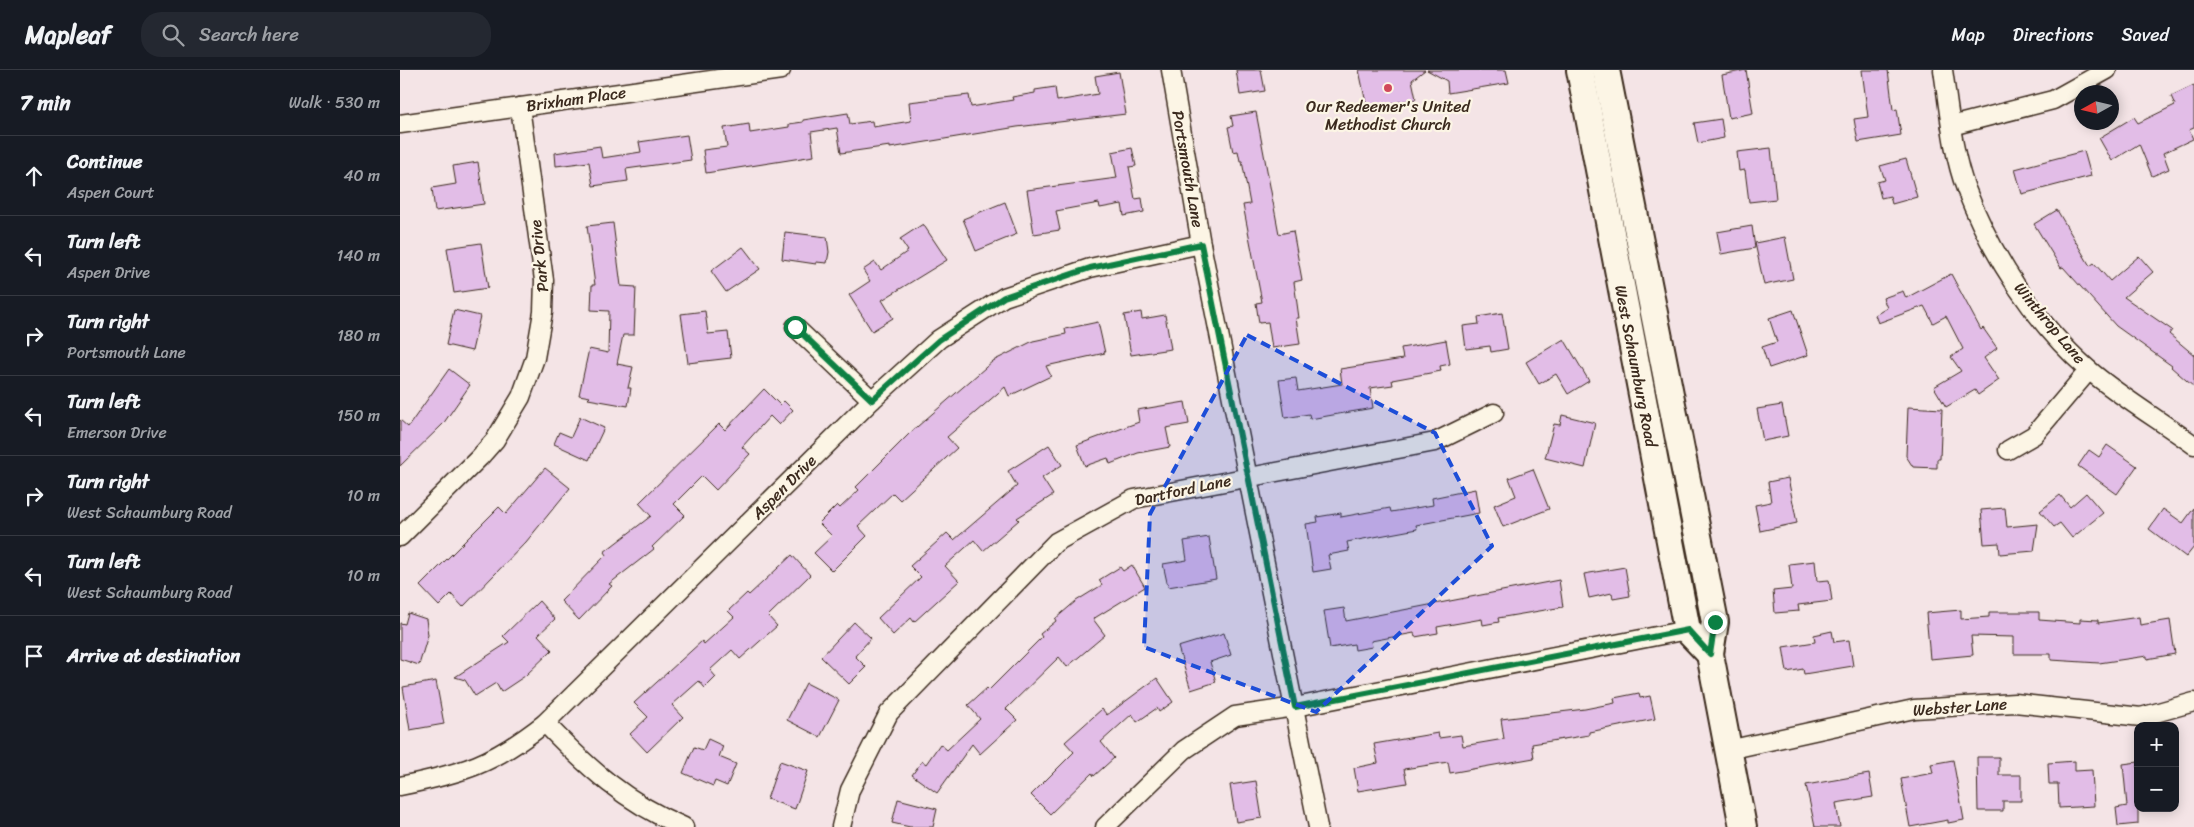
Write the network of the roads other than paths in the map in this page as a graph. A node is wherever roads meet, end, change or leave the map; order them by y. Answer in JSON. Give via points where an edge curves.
{"nodes":[{"id":1,"x":781,"y":70,"type":"edge"},
{"id":2,"x":1171,"y":70,"type":"edge"},
{"id":3,"x":1580,"y":70,"type":"edge"},
{"id":4,"x":1606,"y":70,"type":"edge"},
{"id":5,"x":1943,"y":70,"type":"edge"},
{"id":6,"x":2107,"y":70,"type":"edge"},
{"id":7,"x":520,"y":107,"type":"junction"},
{"id":8,"x":400,"y":124,"type":"edge"},
{"id":9,"x":1951,"y":126,"type":"junction"},
{"id":10,"x":1201,"y":244,"type":"junction"},
{"id":11,"x":795,"y":327,"type":"dead end"},
{"id":12,"x":2089,"y":370,"type":"junction"},
{"id":13,"x":872,"y":400,"type":"junction"},
{"id":14,"x":1494,"y":412,"type":"dead end"},
{"id":15,"x":2194,"y":445,"type":"edge"},
{"id":16,"x":2008,"y":450,"type":"dead end"},
{"id":17,"x":1247,"y":476,"type":"junction"},
{"id":18,"x":400,"y":537,"type":"edge"},
{"id":19,"x":1688,"y":630,"type":"junction"},
{"id":20,"x":1710,"y":654,"type":"junction"},
{"id":21,"x":2194,"y":702,"type":"edge"},
{"id":22,"x":1295,"y":707,"type":"junction"},
{"id":23,"x":545,"y":723,"type":"junction"},
{"id":24,"x":1728,"y":750,"type":"junction"},
{"id":25,"x":400,"y":786,"type":"edge"},
{"id":26,"x":684,"y":827,"type":"edge"},
{"id":27,"x":841,"y":827,"type":"edge"},
{"id":28,"x":1105,"y":827,"type":"edge"},
{"id":29,"x":1318,"y":827,"type":"edge"},
{"id":30,"x":1743,"y":827,"type":"edge"}],
"edges":[{"from":1,"to":7,"type":"street","name":"Brixham Place"},
{"from":2,"to":10,"type":"street","name":"Portsmouth Lane"},
{"from":3,"to":19,"type":"main road","name":"West Schaumburg Road"},
{"from":4,"to":20,"type":"main road","name":"West Schaumburg Road","via":[[1715,622]]},
{"from":5,"to":9,"type":"street","name":"Winthrop Lane"},
{"from":6,"to":9,"type":"street","via":[[2053,100]]},
{"from":7,"to":8,"type":"street","name":"Brixham Place"},
{"from":7,"to":18,"type":"street","name":"Park Drive","via":[[544,280],[543,312],[535,358],[521,397],[495,440]]},
{"from":9,"to":12,"type":"street","name":"Winthrop Lane","via":[[1966,188],[1997,253],[2020,292]]},
{"from":10,"to":13,"type":"street","name":"Aspen Drive","via":[[1090,268],[1004,297],[939,340]]},
{"from":10,"to":17,"type":"street","name":"Portsmouth Lane"},
{"from":11,"to":13,"type":"street"},
{"from":12,"to":15,"type":"street","name":"Winthrop Lane"},
{"from":12,"to":16,"type":"street","via":[[2034,435]]},
{"from":13,"to":23,"type":"street","name":"Aspen Drive"},
{"from":14,"to":17,"type":"street","name":"Dartford Lane","via":[[1435,442]]},
{"from":17,"to":22,"type":"street","name":"Portsmouth Lane"},
{"from":17,"to":27,"type":"street","name":"Dartford Lane","via":[[1134,499],[1056,542],[890,713],[850,790]]},
{"from":19,"to":20,"type":"main road"},
{"from":19,"to":22,"type":"street"},
{"from":20,"to":24,"type":"main road","name":"West Schaumburg Road"},
{"from":21,"to":24,"type":"street","name":"Webster Lane","via":[[2141,717],[2015,703],[1914,709]]},
{"from":22,"to":28,"type":"street","via":[[1235,716],[1184,750]]},
{"from":22,"to":29,"type":"street","name":"Portsmouth Lane"},
{"from":23,"to":25,"type":"street","name":"Aspen Drive","via":[[518,745],[474,768]]},
{"from":23,"to":26,"type":"street","via":[[585,765],[619,792],[652,814]]},
{"from":24,"to":30,"type":"main road","name":"West Schaumburg Road"}]}
